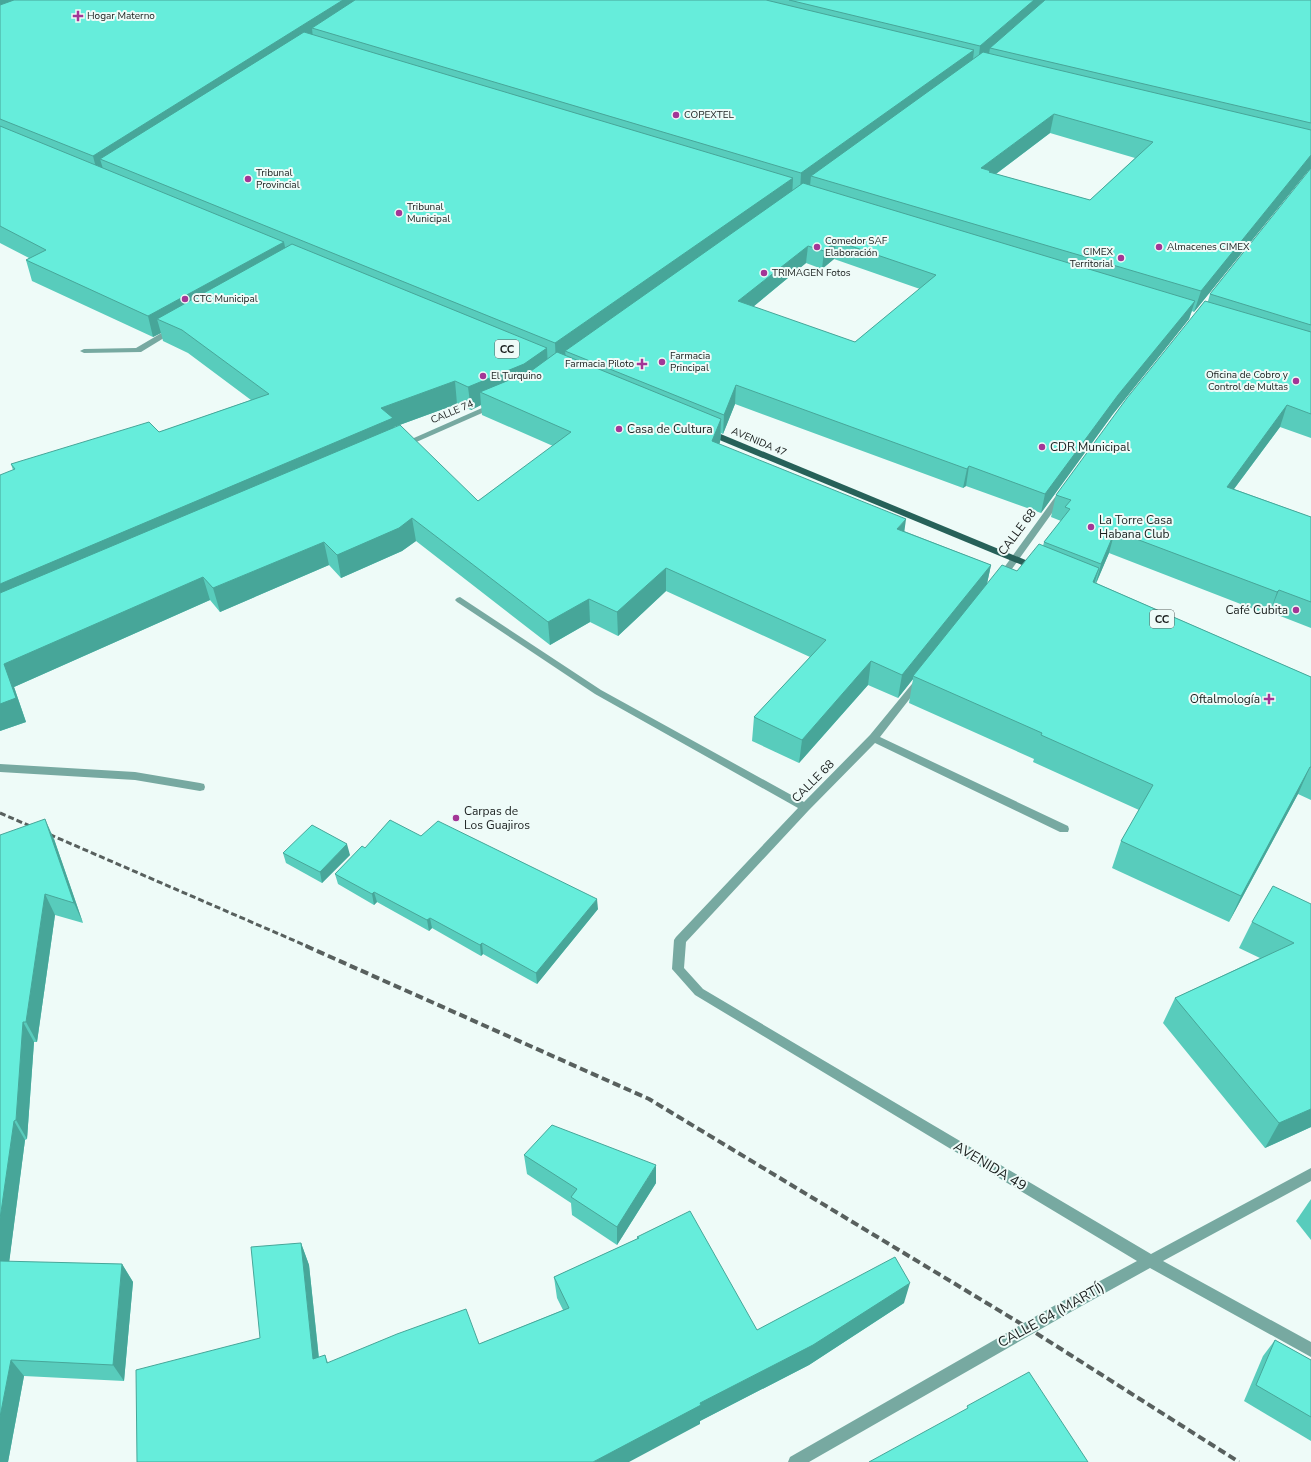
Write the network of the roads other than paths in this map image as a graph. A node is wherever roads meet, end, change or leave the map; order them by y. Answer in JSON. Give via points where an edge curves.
{"nodes":[{"id":1,"x":179,"y":327,"type":"edge"},
{"id":2,"x":84,"y":351,"type":"dead end"},
{"id":3,"x":500,"y":403,"type":"edge"},
{"id":4,"x":697,"y":428,"type":"edge"},
{"id":5,"x":391,"y":449,"type":"edge"},
{"id":6,"x":1067,"y":487,"type":"edge"},
{"id":7,"x":1014,"y":559,"type":"junction"},
{"id":8,"x":1048,"y":573,"type":"edge"},
{"id":9,"x":993,"y":587,"type":"edge"},
{"id":10,"x":460,"y":600,"type":"dead end"},
{"id":11,"x":924,"y":675,"type":"edge"},
{"id":12,"x":874,"y":738,"type":"junction"},
{"id":13,"x":0,"y":768,"type":"edge"},
{"id":14,"x":200,"y":787,"type":"dead end"},
{"id":15,"x":805,"y":807,"type":"junction"},
{"id":16,"x":1064,"y":829,"type":"dead end"},
{"id":17,"x":678,"y":969,"type":"joint"},
{"id":18,"x":1311,"y":1174,"type":"edge"},
{"id":19,"x":1150,"y":1260,"type":"junction"},
{"id":20,"x":1311,"y":1350,"type":"edge"},
{"id":21,"x":795,"y":1462,"type":"edge"}],
"edges":[{"from":1,"to":2,"type":"street","via":[[138,350]]},
{"from":3,"to":5,"type":"street","name":"CALLE 74"},
{"from":4,"to":7,"type":"main road","name":"AVENIDA 47"},
{"from":6,"to":7,"type":"street","name":"CALLE 68"},
{"from":7,"to":8,"type":"main road","name":"AVENIDA 47"},
{"from":7,"to":9,"type":"street","name":"CALLE 68"},
{"from":10,"to":15,"type":"street","via":[[598,692]]},
{"from":11,"to":12,"type":"street","name":"CALLE 68"},
{"from":12,"to":15,"type":"street","name":"CALLE 68"},
{"from":12,"to":16,"type":"street"},
{"from":13,"to":14,"type":"street","via":[[135,776]]},
{"from":15,"to":17,"type":"street","name":"CALLE 68","via":[[680,940]]},
{"from":17,"to":19,"type":"street","name":"AVENIDA 49","via":[[699,992]]},
{"from":18,"to":19,"type":"street","name":"CALLE 64 (MARTÍ)"},
{"from":19,"to":20,"type":"street","name":"AVENIDA 49"},
{"from":19,"to":21,"type":"street","name":"CALLE 64 (MARTÍ)"}]}
